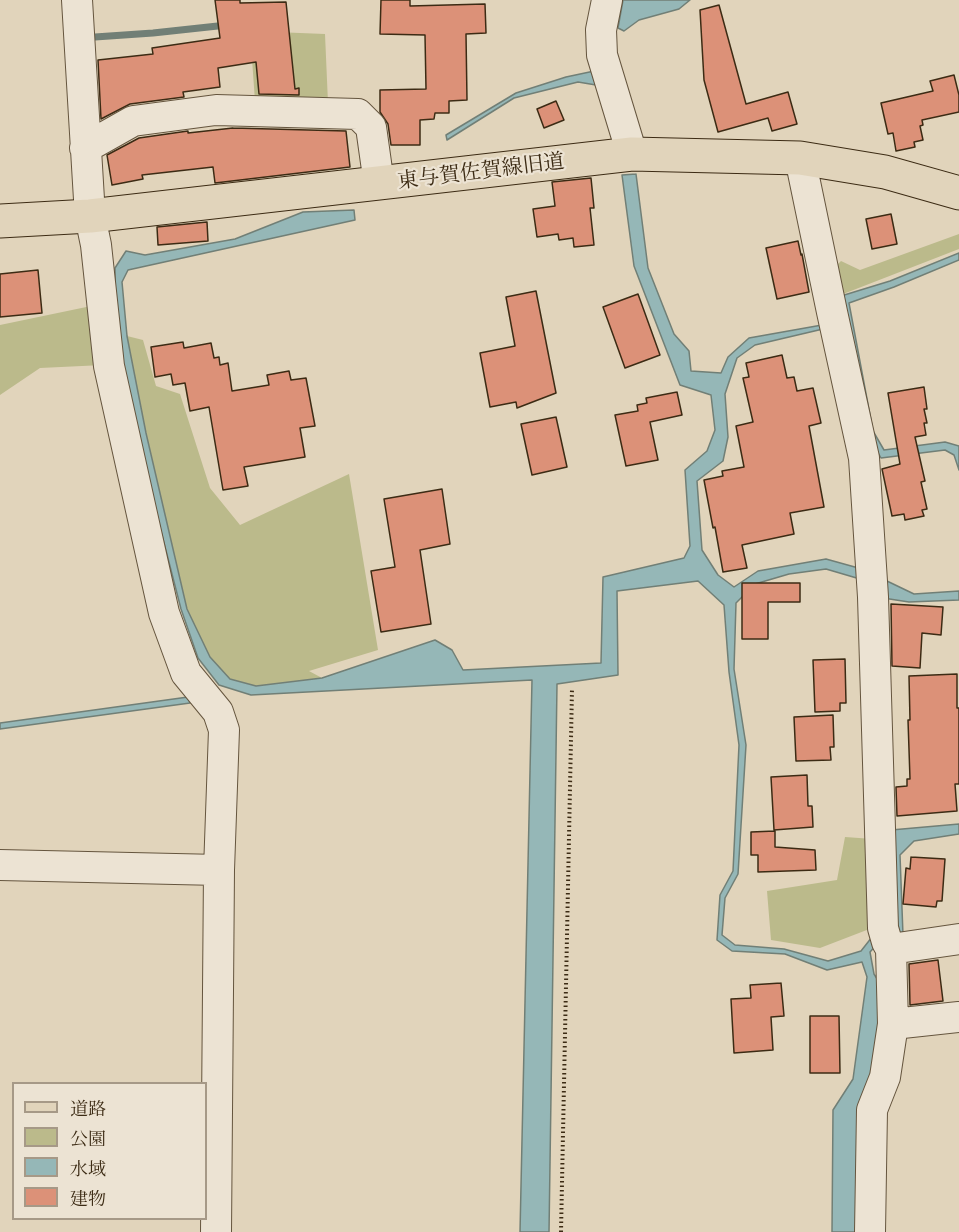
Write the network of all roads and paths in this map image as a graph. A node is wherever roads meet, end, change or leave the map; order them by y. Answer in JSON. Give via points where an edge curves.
{"nodes":[{"id":1,"x":77,"y":0,"type":"edge"},
{"id":2,"x":608,"y":0,"type":"edge"},
{"id":3,"x":85,"y":148,"type":"junction"},
{"id":4,"x":632,"y":154,"type":"junction"},
{"id":5,"x":800,"y":158,"type":"junction"},
{"id":6,"x":379,"y":184,"type":"junction"},
{"id":7,"x":959,"y":193,"type":"edge"},
{"id":8,"x":90,"y":216,"type":"junction"},
{"id":9,"x":0,"y":221,"type":"edge"},
{"id":10,"x":572,"y":689,"type":"dead end"},
{"id":11,"x":0,"y":865,"type":"edge"},
{"id":12,"x":219,"y":870,"type":"junction"},
{"id":13,"x":887,"y":939,"type":"junction"},
{"id":14,"x":959,"y":939,"type":"edge"},
{"id":15,"x":959,"y":1017,"type":"edge"},
{"id":16,"x":893,"y":1024,"type":"junction"},
{"id":17,"x":216,"y":1232,"type":"edge"},
{"id":18,"x":561,"y":1232,"type":"edge"},
{"id":19,"x":870,"y":1232,"type":"edge"}],
"edges":[{"from":1,"to":3,"type":"street"},
{"from":2,"to":4,"type":"street","via":[[601,30],[602,55]]},
{"from":3,"to":6,"type":"street","via":[[133,121],[216,110],[358,114],[371,127]]},
{"from":3,"to":8,"type":"street"},
{"from":4,"to":5,"type":"main road","name":"東与賀佐賀線旧道"},
{"from":4,"to":6,"type":"main road","name":"東与賀佐賀線旧道"},
{"from":5,"to":7,"type":"main road","name":"東与賀佐賀線旧道","via":[[885,172]]},
{"from":5,"to":13,"type":"street","via":[[864,458]]},
{"from":6,"to":8,"type":"main road","name":"東与賀佐賀線旧道"},
{"from":8,"to":9,"type":"main road","name":"東与賀佐賀線旧道"},
{"from":8,"to":12,"type":"street","via":[[109,366],[164,613],[186,673],[218,712],[224,730]]},
{"from":10,"to":18,"type":"path"},
{"from":11,"to":12,"type":"street"},
{"from":12,"to":17,"type":"street"},
{"from":13,"to":14,"type":"street"},
{"from":13,"to":16,"type":"street"},
{"from":15,"to":16,"type":"street"},
{"from":16,"to":19,"type":"street","via":[[885,1077],[872,1110]]}]}
